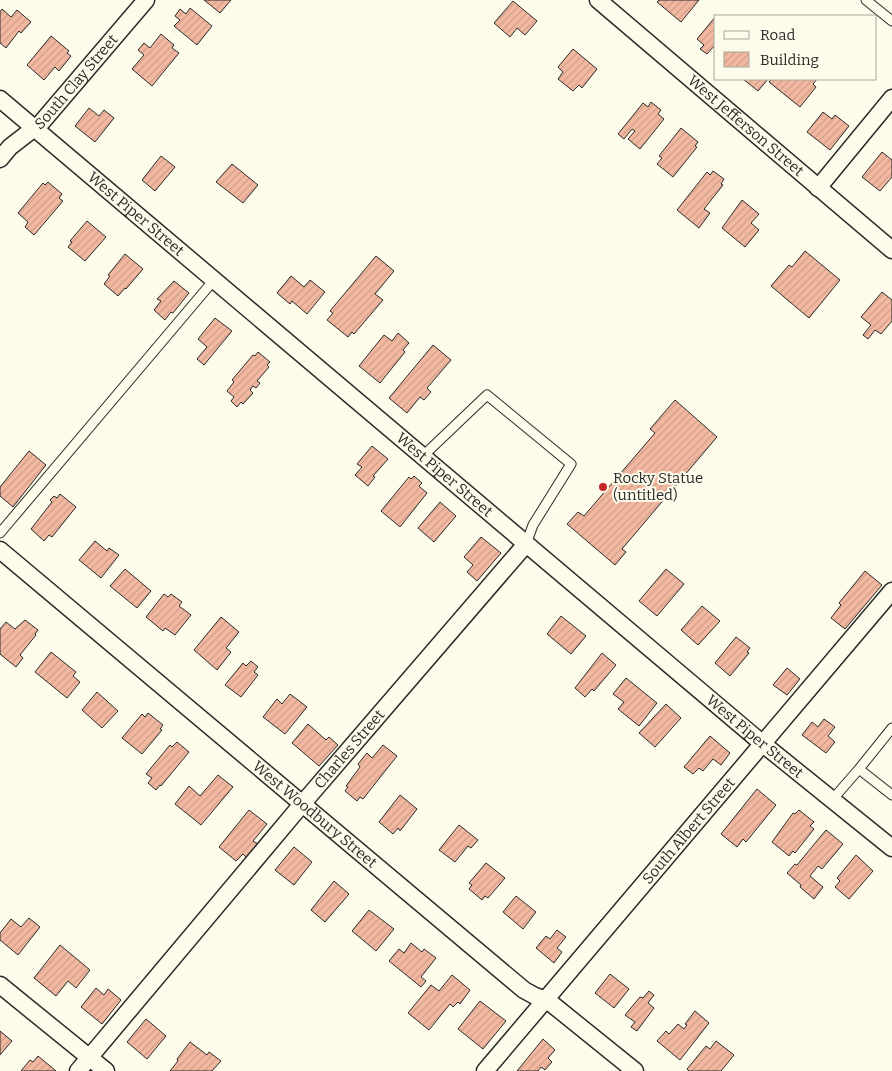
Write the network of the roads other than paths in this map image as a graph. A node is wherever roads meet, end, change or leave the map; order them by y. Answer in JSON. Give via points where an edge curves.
{"nodes":[{"id":1,"x":146,"y":0,"type":"edge"},
{"id":2,"x":598,"y":0,"type":"edge"},
{"id":3,"x":866,"y":0,"type":"edge"},
{"id":4,"x":892,"y":21,"type":"edge"},
{"id":5,"x":892,"y":98,"type":"edge"},
{"id":6,"x":0,"y":99,"type":"edge"},
{"id":7,"x":34,"y":128,"type":"junction"},
{"id":8,"x":0,"y":159,"type":"edge"},
{"id":9,"x":818,"y":188,"type":"junction"},
{"id":10,"x":892,"y":250,"type":"edge"},
{"id":11,"x":214,"y":280,"type":"junction"},
{"id":12,"x":423,"y":456,"type":"junction"},
{"id":13,"x":0,"y":533,"type":"edge"},
{"id":14,"x":526,"y":544,"type":"junction"},
{"id":15,"x":0,"y":550,"type":"edge"},
{"id":16,"x":892,"y":591,"type":"edge"},
{"id":17,"x":892,"y":728,"type":"edge"},
{"id":18,"x":763,"y":744,"type":"junction"},
{"id":19,"x":859,"y":769,"type":"junction"},
{"id":20,"x":892,"y":795,"type":"edge"},
{"id":21,"x":832,"y":800,"type":"junction"},
{"id":22,"x":302,"y":803,"type":"junction"},
{"id":23,"x":892,"y":848,"type":"edge"},
{"id":24,"x":0,"y":985,"type":"edge"},
{"id":25,"x":547,"y":1000,"type":"junction"},
{"id":26,"x":89,"y":1058,"type":"junction"},
{"id":27,"x":78,"y":1071,"type":"edge"},
{"id":28,"x":106,"y":1071,"type":"edge"},
{"id":29,"x":486,"y":1071,"type":"edge"},
{"id":30,"x":635,"y":1071,"type":"edge"}],
"edges":[{"from":1,"to":7,"type":"street","name":"South Clay Street"},
{"from":2,"to":9,"type":"street","name":"West Jefferson Street"},
{"from":3,"to":4,"type":"lane"},
{"from":5,"to":9,"type":"street"},
{"from":6,"to":7,"type":"street","name":"West Piper Street"},
{"from":7,"to":8,"type":"street","name":"South Clay Street"},
{"from":7,"to":11,"type":"street","name":"West Piper Street"},
{"from":9,"to":10,"type":"street","name":"West Jefferson Street"},
{"from":11,"to":12,"type":"street","name":"West Piper Street"},
{"from":11,"to":13,"type":"lane"},
{"from":12,"to":14,"type":"street","name":"West Piper Street"},
{"from":12,"to":14,"type":"lane","via":[[487,395],[571,464],[533,525]]},
{"from":14,"to":18,"type":"street","name":"West Piper Street"},
{"from":14,"to":22,"type":"street","name":"Charles Street"},
{"from":15,"to":22,"type":"street","name":"West Woodbury Street"},
{"from":16,"to":18,"type":"street","name":"South Albert Street"},
{"from":17,"to":19,"type":"lane"},
{"from":18,"to":21,"type":"street","name":"West Piper Street"},
{"from":18,"to":25,"type":"street","name":"South Albert Street"},
{"from":19,"to":20,"type":"lane"},
{"from":19,"to":21,"type":"lane"},
{"from":21,"to":23,"type":"street","name":"West Piper Street"},
{"from":22,"to":25,"type":"street","name":"West Woodbury Street","via":[[524,990]]},
{"from":22,"to":26,"type":"street","name":"Charles Street"},
{"from":24,"to":26,"type":"street"},
{"from":25,"to":29,"type":"street","name":"South Albert Street"},
{"from":25,"to":30,"type":"street","name":"West Woodbury Street"},
{"from":26,"to":27,"type":"street","name":"Charles Street"},
{"from":26,"to":28,"type":"street"}]}
